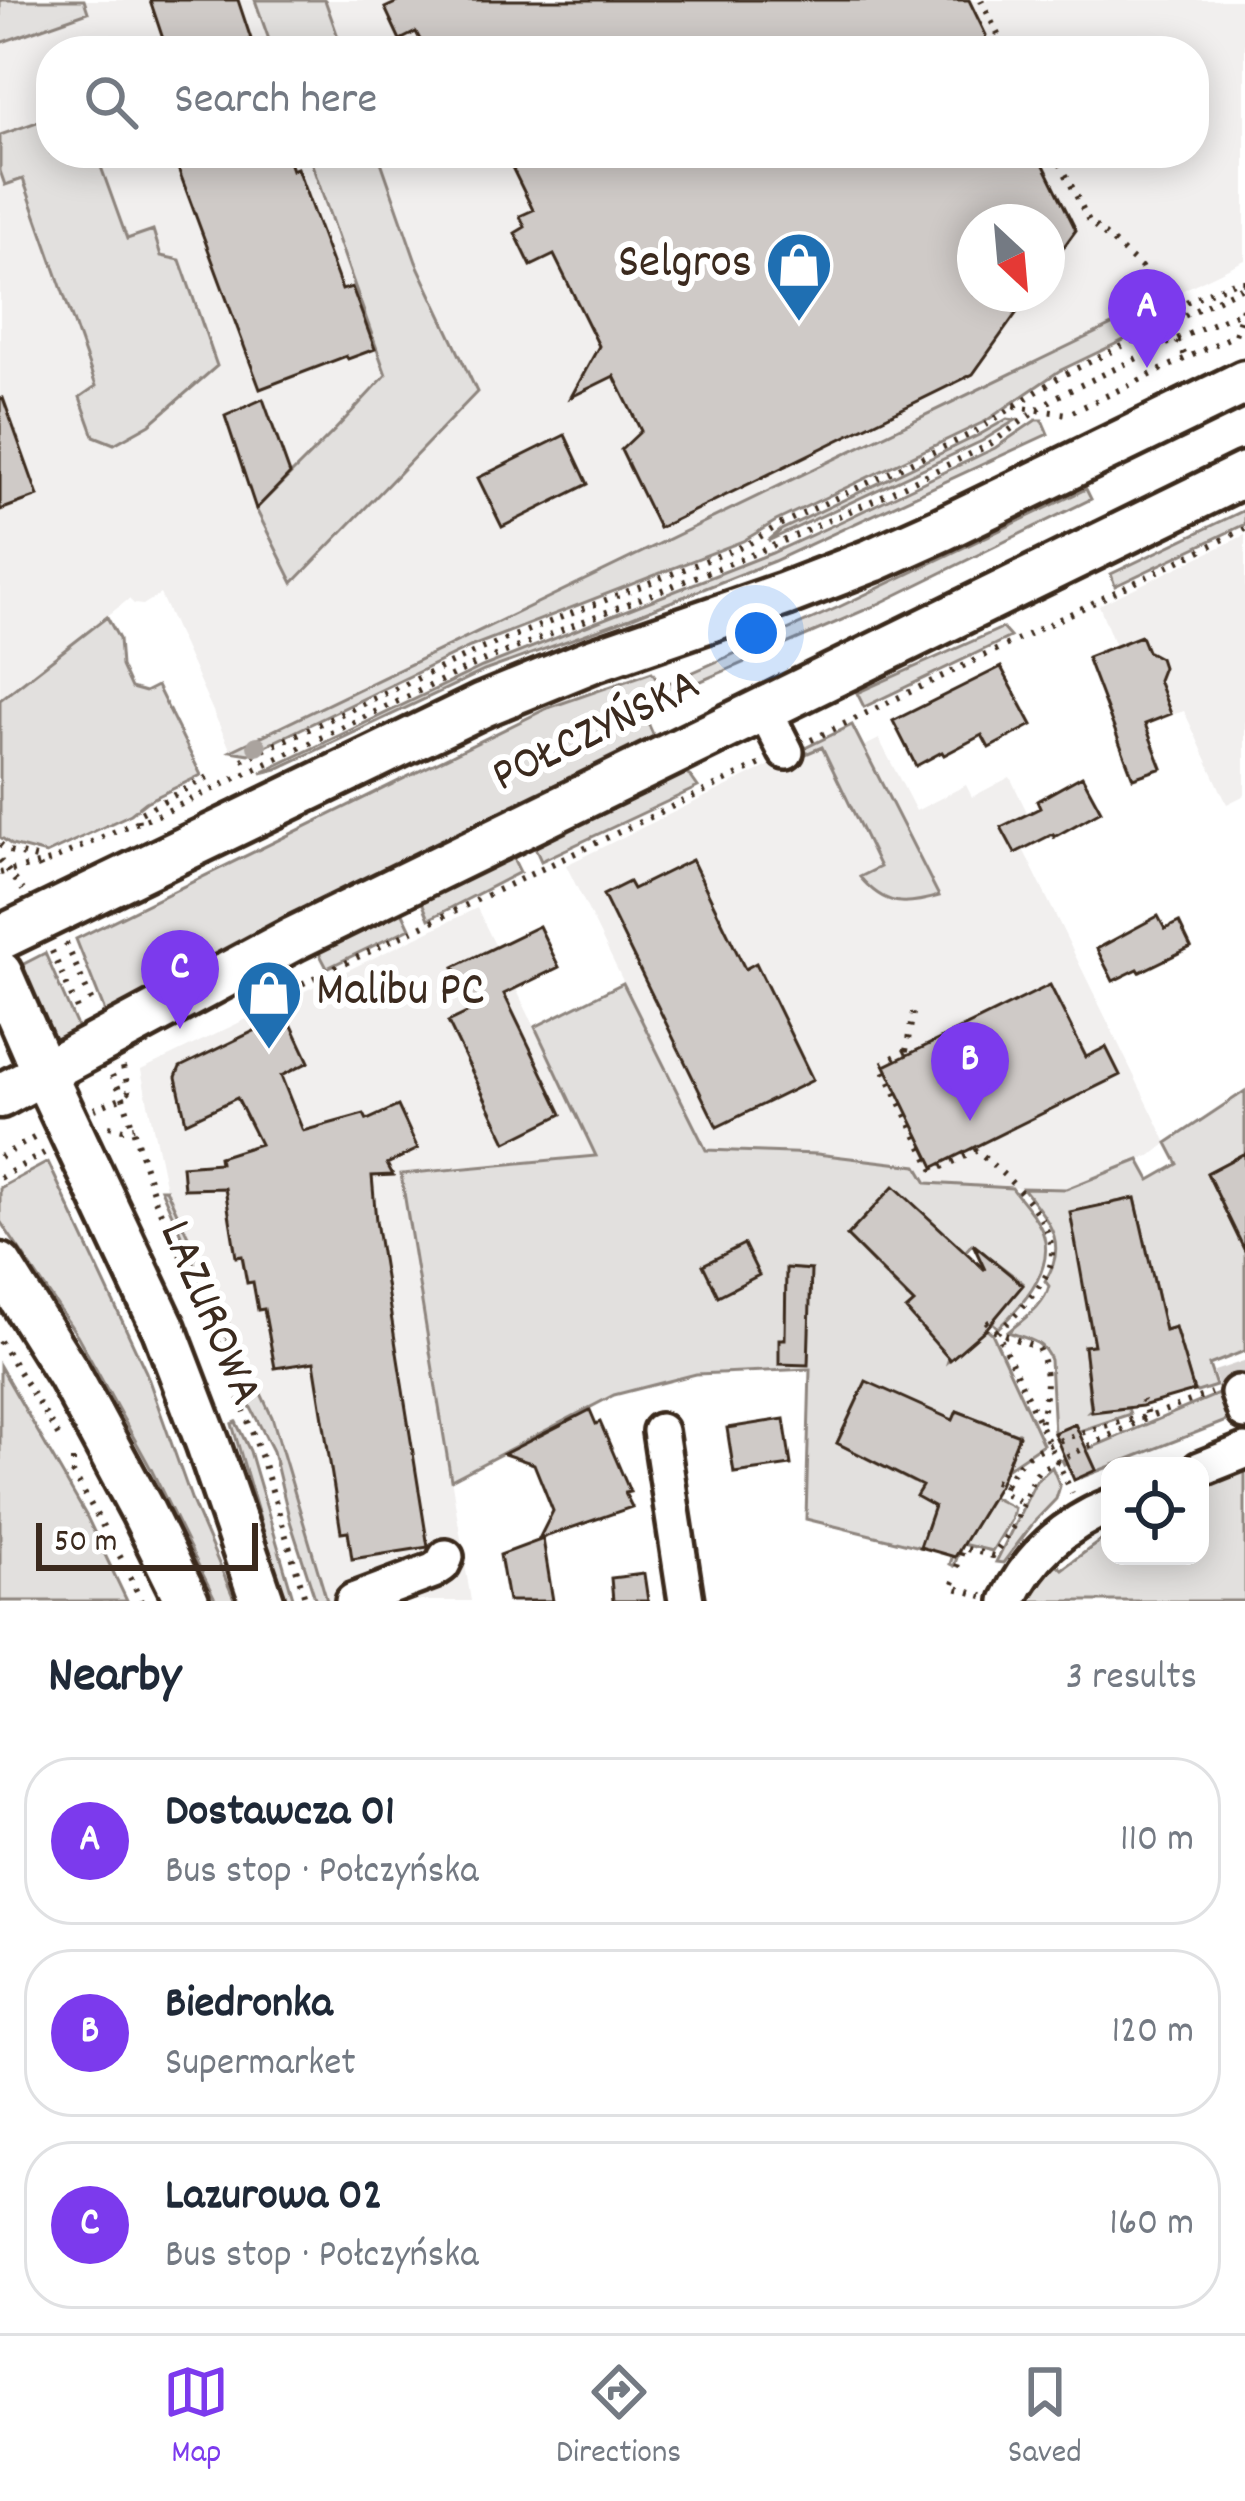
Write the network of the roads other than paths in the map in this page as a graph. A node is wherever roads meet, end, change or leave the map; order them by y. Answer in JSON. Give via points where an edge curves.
{"nodes":[{"id":1,"x":1245,"y":382,"type":"edge"},
{"id":2,"x":1245,"y":474,"type":"edge"},
{"id":3,"x":764,"y":707,"type":"junction"},
{"id":4,"x":786,"y":752,"type":"road end"},
{"id":5,"x":0,"y":938,"type":"edge"},
{"id":6,"x":0,"y":973,"type":"edge"},
{"id":7,"x":44,"y":1074,"type":"junction"},
{"id":8,"x":0,"y":1096,"type":"edge"},
{"id":9,"x":0,"y":1265,"type":"edge"},
{"id":10,"x":661,"y":1431,"type":"dead end"},
{"id":11,"x":1245,"y":1451,"type":"edge"},
{"id":12,"x":1209,"y":1465,"type":"edge"},
{"id":13,"x":1101,"y":1510,"type":"edge"},
{"id":14,"x":446,"y":1557,"type":"dead end"},
{"id":15,"x":997,"y":1599,"type":"edge"},
{"id":16,"x":188,"y":1601,"type":"edge"},
{"id":17,"x":262,"y":1601,"type":"edge"},
{"id":18,"x":353,"y":1601,"type":"edge"},
{"id":19,"x":686,"y":1601,"type":"edge"}],
"edges":[{"from":1,"to":5,"type":"main road","name":"POŁCZYŃSKA","via":[[873,560],[484,705]]},
{"from":2,"to":3,"type":"main road","name":"POŁCZYŃSKA"},
{"from":3,"to":4,"type":"street"},
{"from":3,"to":7,"type":"main road","name":"POŁCZYŃSKA","via":[[295,938]]},
{"from":6,"to":7,"type":"main road","name":"LAZUROWA"},
{"from":7,"to":8,"type":"main road","name":"POŁCZYŃSKA"},
{"from":7,"to":17,"type":"main road","name":"LAZUROWA","via":[[164,1329]]},
{"from":9,"to":16,"type":"main road","via":[[69,1375]]},
{"from":10,"to":19,"type":"street"},
{"from":11,"to":12,"type":"street"},
{"from":13,"to":15,"type":"street","via":[[1051,1541]]},
{"from":14,"to":18,"type":"street","via":[[433,1571]]}]}
